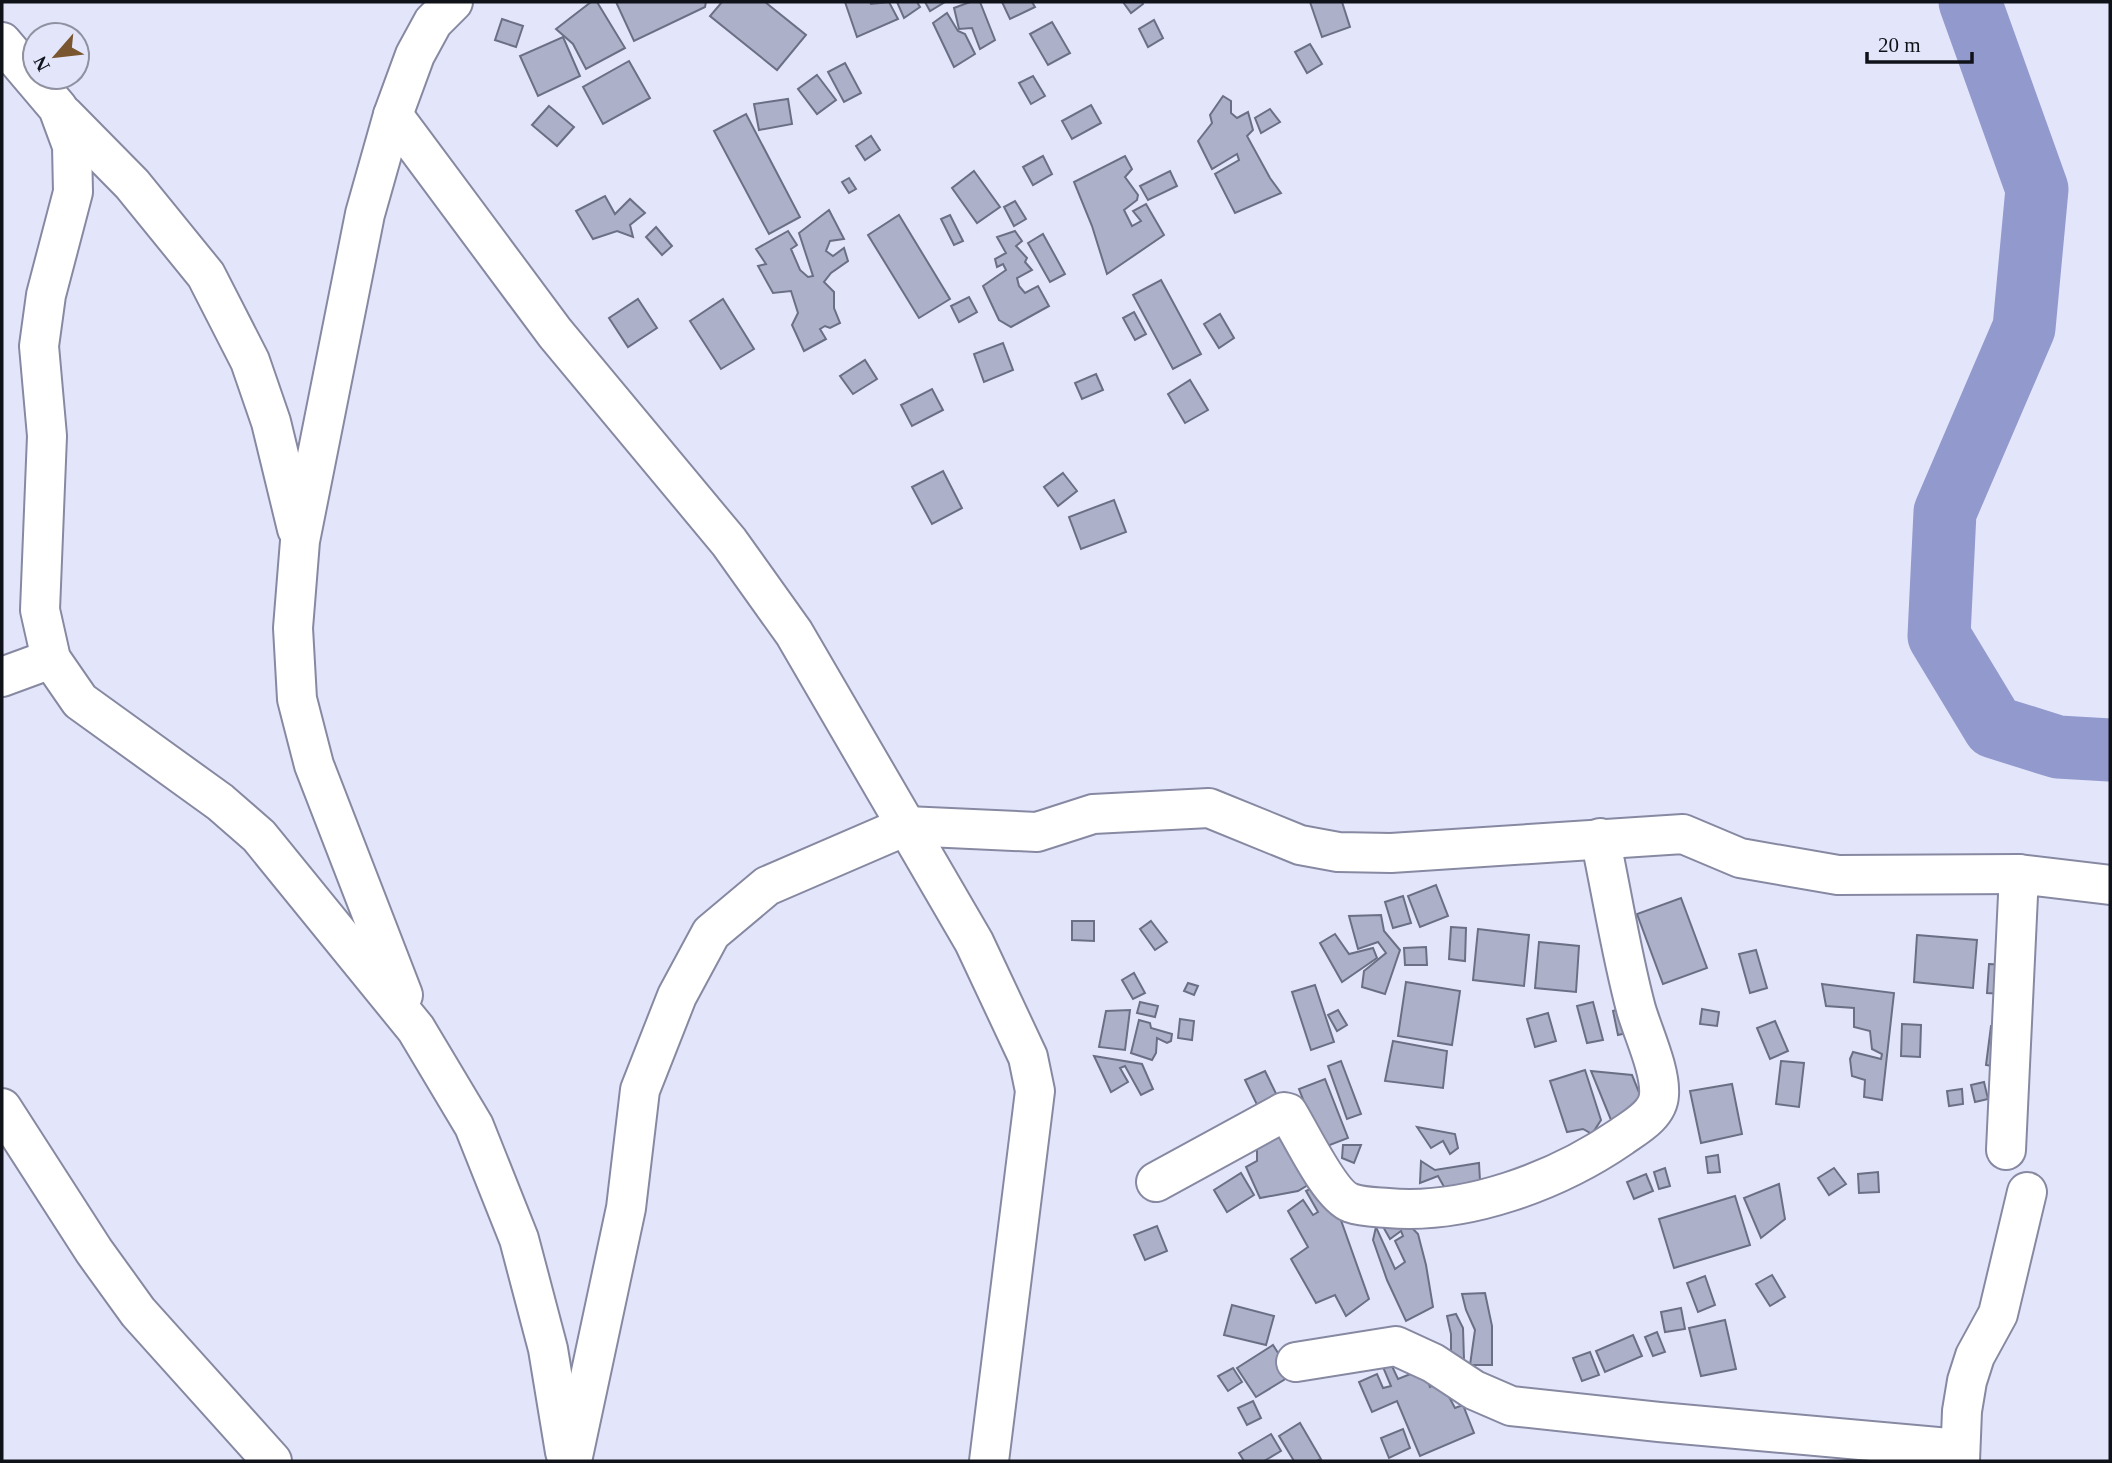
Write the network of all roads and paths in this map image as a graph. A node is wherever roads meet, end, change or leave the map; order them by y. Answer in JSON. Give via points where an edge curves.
{"nodes":[{"id":1,"x":453,"y":2,"type":"edge"},
{"id":2,"x":2,"y":42,"type":"edge"},
{"id":3,"x":58,"y":108,"type":"junction"},
{"id":4,"x":393,"y":115,"type":"junction"},
{"id":5,"x":300,"y":541,"type":"junction"},
{"id":6,"x":51,"y":659,"type":"junction"},
{"id":7,"x":2,"y":677,"type":"edge"},
{"id":8,"x":906,"y":826,"type":"junction"},
{"id":9,"x":1600,"y":838,"type":"junction"},
{"id":10,"x":2019,"y":874,"type":"junction"},
{"id":11,"x":2110,"y":885,"type":"edge"},
{"id":12,"x":416,"y":1029,"type":"junction"},
{"id":13,"x":2,"y":1108,"type":"edge"},
{"id":14,"x":2006,"y":1150,"type":"dead end"},
{"id":15,"x":1156,"y":1182,"type":"dead end"},
{"id":16,"x":2027,"y":1192,"type":"dead end"},
{"id":17,"x":1296,"y":1362,"type":"dead end"},
{"id":18,"x":1960,"y":1455,"type":"edge"},
{"id":19,"x":272,"y":1461,"type":"edge"},
{"id":20,"x":569,"y":1461,"type":"edge"},
{"id":21,"x":989,"y":1461,"type":"edge"}],
"edges":[{"from":1,"to":4,"type":"street","via":[[433,22],[415,55]]},
{"from":2,"to":3,"type":"street"},
{"from":3,"to":5,"type":"street","via":[[132,184],[206,275],[250,361],[271,422]]},
{"from":3,"to":6,"type":"street","via":[[72,146],[74,192],[46,295],[39,346],[47,436],[40,610]]},
{"from":4,"to":5,"type":"street","via":[[365,214]]},
{"from":4,"to":8,"type":"street","via":[[555,333],[729,542],[794,633]]},
{"from":5,"to":12,"type":"street","via":[[293,628],[297,699],[314,765]]},
{"from":6,"to":7,"type":"street"},
{"from":6,"to":12,"type":"street","via":[[80,701],[259,836]]},
{"from":8,"to":9,"type":"street","via":[[1037,831],[1093,814],[1209,808],[1300,845],[1338,852],[1391,853]]},
{"from":8,"to":20,"type":"street","via":[[767,886],[711,933],[677,996],[640,1090],[626,1208]]},
{"from":8,"to":21,"type":"street","via":[[974,942],[1028,1057],[1035,1091]]},
{"from":9,"to":10,"type":"street","via":[[1683,834],[1740,858],[1838,875]]},
{"from":9,"to":15,"type":"street","via":[[1660,1097],[1643,1122],[1533,1183],[1443,1206],[1400,1209],[1350,1203],[1334,1190],[1284,1112]]},
{"from":10,"to":11,"type":"street"},
{"from":10,"to":14,"type":"street"},
{"from":12,"to":20,"type":"street","via":[[474,1126],[519,1239],[548,1349]]},
{"from":13,"to":19,"type":"street","via":[[138,1312]]},
{"from":16,"to":18,"type":"street","via":[[1998,1314],[1967,1381]]},
{"from":17,"to":18,"type":"street","via":[[1396,1346],[1511,1406]]}]}
